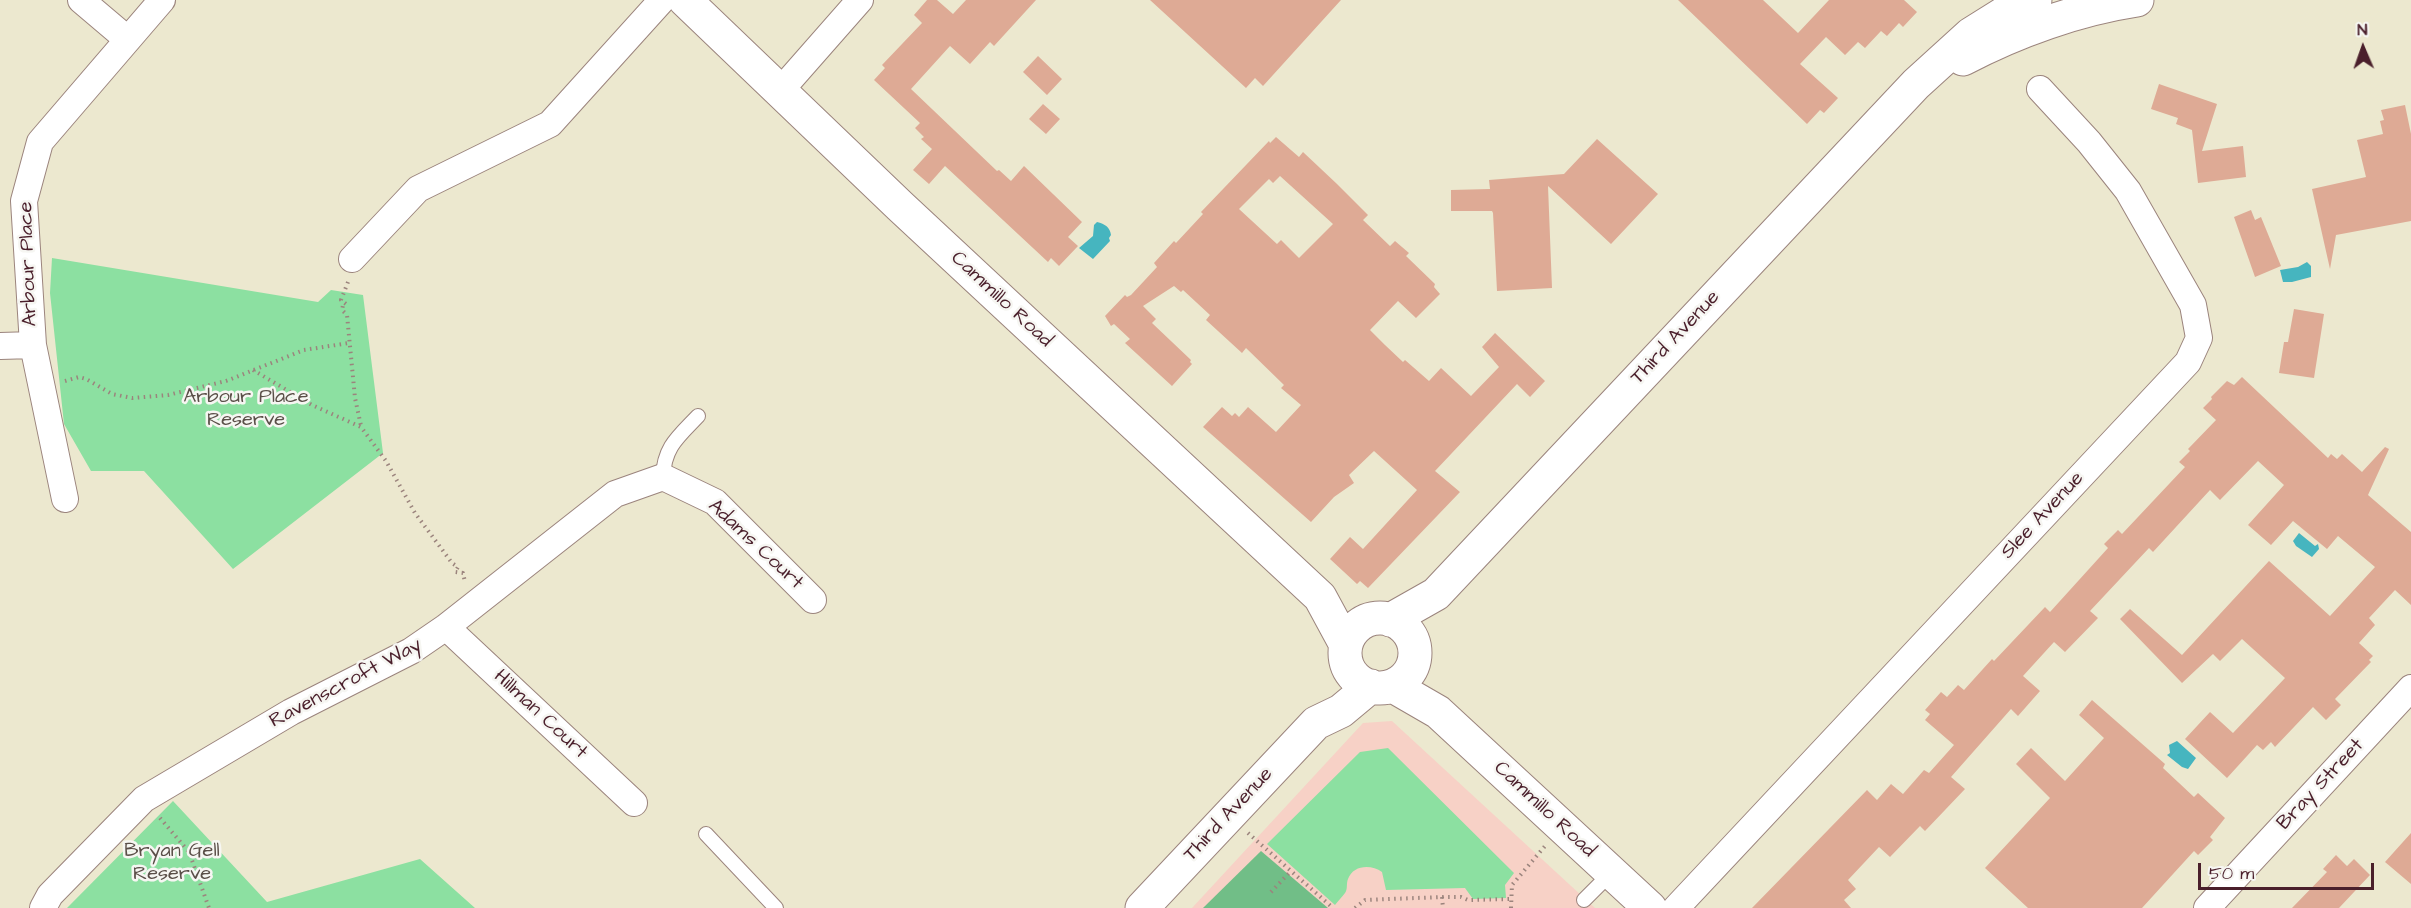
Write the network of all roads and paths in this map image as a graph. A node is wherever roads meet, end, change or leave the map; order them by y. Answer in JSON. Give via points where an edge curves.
{"nodes":[{"id":1,"x":81,"y":0,"type":"edge"},
{"id":2,"x":162,"y":0,"type":"edge"},
{"id":3,"x":662,"y":0,"type":"edge"},
{"id":4,"x":685,"y":0,"type":"edge"},
{"id":5,"x":860,"y":0,"type":"edge"},
{"id":6,"x":2035,"y":0,"type":"edge"},
{"id":7,"x":2138,"y":0,"type":"edge"},
{"id":8,"x":126,"y":39,"type":"junction"},
{"id":9,"x":1916,"y":84,"type":"junction"},
{"id":10,"x":2040,"y":89,"type":"dead end"},
{"id":11,"x":780,"y":91,"type":"junction"},
{"id":12,"x":352,"y":259,"type":"joint"},
{"id":13,"x":349,"y":343,"type":"junction"},
{"id":14,"x":33,"y":345,"type":"junction"},
{"id":15,"x":0,"y":346,"type":"edge"},
{"id":16,"x":253,"y":370,"type":"junction"},
{"id":17,"x":56,"y":382,"type":"dead end"},
{"id":18,"x":698,"y":416,"type":"dead end"},
{"id":19,"x":361,"y":427,"type":"junction"},
{"id":20,"x":663,"y":477,"type":"junction"},
{"id":21,"x":65,"y":499,"type":"dead end"},
{"id":22,"x":469,"y":588,"type":"dead end"},
{"id":23,"x":1436,"y":594,"type":"junction"},
{"id":24,"x":1320,"y":597,"type":"junction"},
{"id":25,"x":813,"y":600,"type":"dead end"},
{"id":26,"x":1380,"y":620,"type":"junction"},
{"id":27,"x":446,"y":627,"type":"junction"},
{"id":28,"x":1346,"y":651,"type":"junction"},
{"id":29,"x":1398,"y":671,"type":"junction"},
{"id":30,"x":2411,"y":688,"type":"edge"},
{"id":31,"x":1316,"y":723,"type":"junction"},
{"id":32,"x":634,"y":803,"type":"dead end"},
{"id":33,"x":155,"y":812,"type":"dead end"},
{"id":34,"x":1229,"y":815,"type":"junction"},
{"id":35,"x":1563,"y":826,"type":"junction"},
{"id":36,"x":706,"y":834,"type":"dead end"},
{"id":37,"x":1291,"y":871,"type":"junction"},
{"id":38,"x":1612,"y":872,"type":"junction"},
{"id":39,"x":1271,"y":892,"type":"dead end"},
{"id":40,"x":1442,"y":897,"type":"junction"},
{"id":41,"x":1511,"y":899,"type":"junction"},
{"id":42,"x":1584,"y":900,"type":"dead end"},
{"id":43,"x":1354,"y":907,"type":"edge"},
{"id":44,"x":43,"y":908,"type":"edge"},
{"id":45,"x":209,"y":908,"type":"edge"},
{"id":46,"x":776,"y":908,"type":"edge"},
{"id":47,"x":1142,"y":908,"type":"edge"},
{"id":48,"x":1333,"y":908,"type":"edge"},
{"id":49,"x":1443,"y":908,"type":"edge"},
{"id":50,"x":1511,"y":908,"type":"edge"},
{"id":51,"x":1650,"y":908,"type":"edge"},
{"id":52,"x":1676,"y":908,"type":"edge"},
{"id":53,"x":2207,"y":908,"type":"edge"}],
"edges":[{"from":1,"to":8,"type":"street"},
{"from":2,"to":8,"type":"street","name":"Arbour Place"},
{"from":3,"to":12,"type":"street","via":[[550,124],[418,189]]},
{"from":4,"to":11,"type":"main road","name":"Cammillo Road"},
{"from":5,"to":11,"type":"street"},
{"from":6,"to":9,"type":"main road","name":"Third Avenue","via":[[1971,34]]},
{"from":7,"to":9,"type":"main road","name":"Third Avenue","via":[[2043,25],[1974,53]]},
{"from":8,"to":14,"type":"street","name":"Arbour Place","via":[[40,142],[24,201]]},
{"from":9,"to":23,"type":"main road","name":"Third Avenue"},
{"from":10,"to":52,"type":"street","name":"Slee Avenue","via":[[2090,142],[2128,191],[2193,305],[2199,338],[2180,370]]},
{"from":11,"to":24,"type":"main road","name":"Cammillo Road"},
{"from":12,"to":13,"type":"path","via":[[342,300],[346,303],[342,310],[347,315]]},
{"from":13,"to":16,"type":"path","via":[[311,348]]},
{"from":13,"to":19,"type":"path"},
{"from":14,"to":15,"type":"street"},
{"from":14,"to":21,"type":"street","name":"Arbour Place"},
{"from":16,"to":17,"type":"path","via":[[211,385],[147,398],[112,393],[79,377]]},
{"from":16,"to":19,"type":"path","via":[[312,405]]},
{"from":18,"to":20,"type":"lane","via":[[670,448],[664,460]]},
{"from":19,"to":22,"type":"path","via":[[386,461],[415,513],[458,567],[455,572],[463,573]]},
{"from":20,"to":25,"type":"street","name":"Adams Court","via":[[715,502]]},
{"from":20,"to":27,"type":"street","name":"Ravenscroft Way","via":[[615,494]]},
{"from":23,"to":26,"type":"main road","name":"Third Avenue"},
{"from":23,"to":29,"type":"main road","name":"Third Avenue"},
{"from":24,"to":26,"type":"main road","name":"Cammillo Road"},
{"from":24,"to":28,"type":"main road","name":"Cammillo Road"},
{"from":26,"to":28,"type":"main road","via":[[1355,629]]},
{"from":26,"to":29,"type":"main road","via":[[1406,630]]},
{"from":27,"to":32,"type":"street","name":"Hillman Court"},
{"from":27,"to":44,"type":"street","name":"Ravenscroft Way","via":[[411,651],[291,712],[144,799]]},
{"from":28,"to":29,"type":"main road","via":[[1349,669],[1355,677]]},
{"from":28,"to":31,"type":"main road","name":"Third Avenue"},
{"from":29,"to":31,"type":"main road","name":"Third Avenue","via":[[1341,711]]},
{"from":29,"to":35,"type":"main road","name":"Cammillo Road","via":[[1437,712]]},
{"from":30,"to":53,"type":"street","name":"Bray Street"},
{"from":31,"to":34,"type":"main road","name":"Third Avenue"},
{"from":33,"to":45,"type":"path","via":[[189,852]]},
{"from":34,"to":37,"type":"path"},
{"from":34,"to":47,"type":"main road","name":"Third Avenue"},
{"from":35,"to":38,"type":"main road","name":"Cammillo Road"},
{"from":35,"to":41,"type":"path","via":[[1512,885]]},
{"from":36,"to":46,"type":"lane"},
{"from":37,"to":39,"type":"path"},
{"from":37,"to":48,"type":"path"},
{"from":38,"to":42,"type":"lane"},
{"from":38,"to":51,"type":"main road","name":"Cammillo Road"},
{"from":40,"to":41,"type":"path"},
{"from":40,"to":43,"type":"path","via":[[1365,900]]},
{"from":40,"to":49,"type":"path"},
{"from":41,"to":50,"type":"path"}]}
